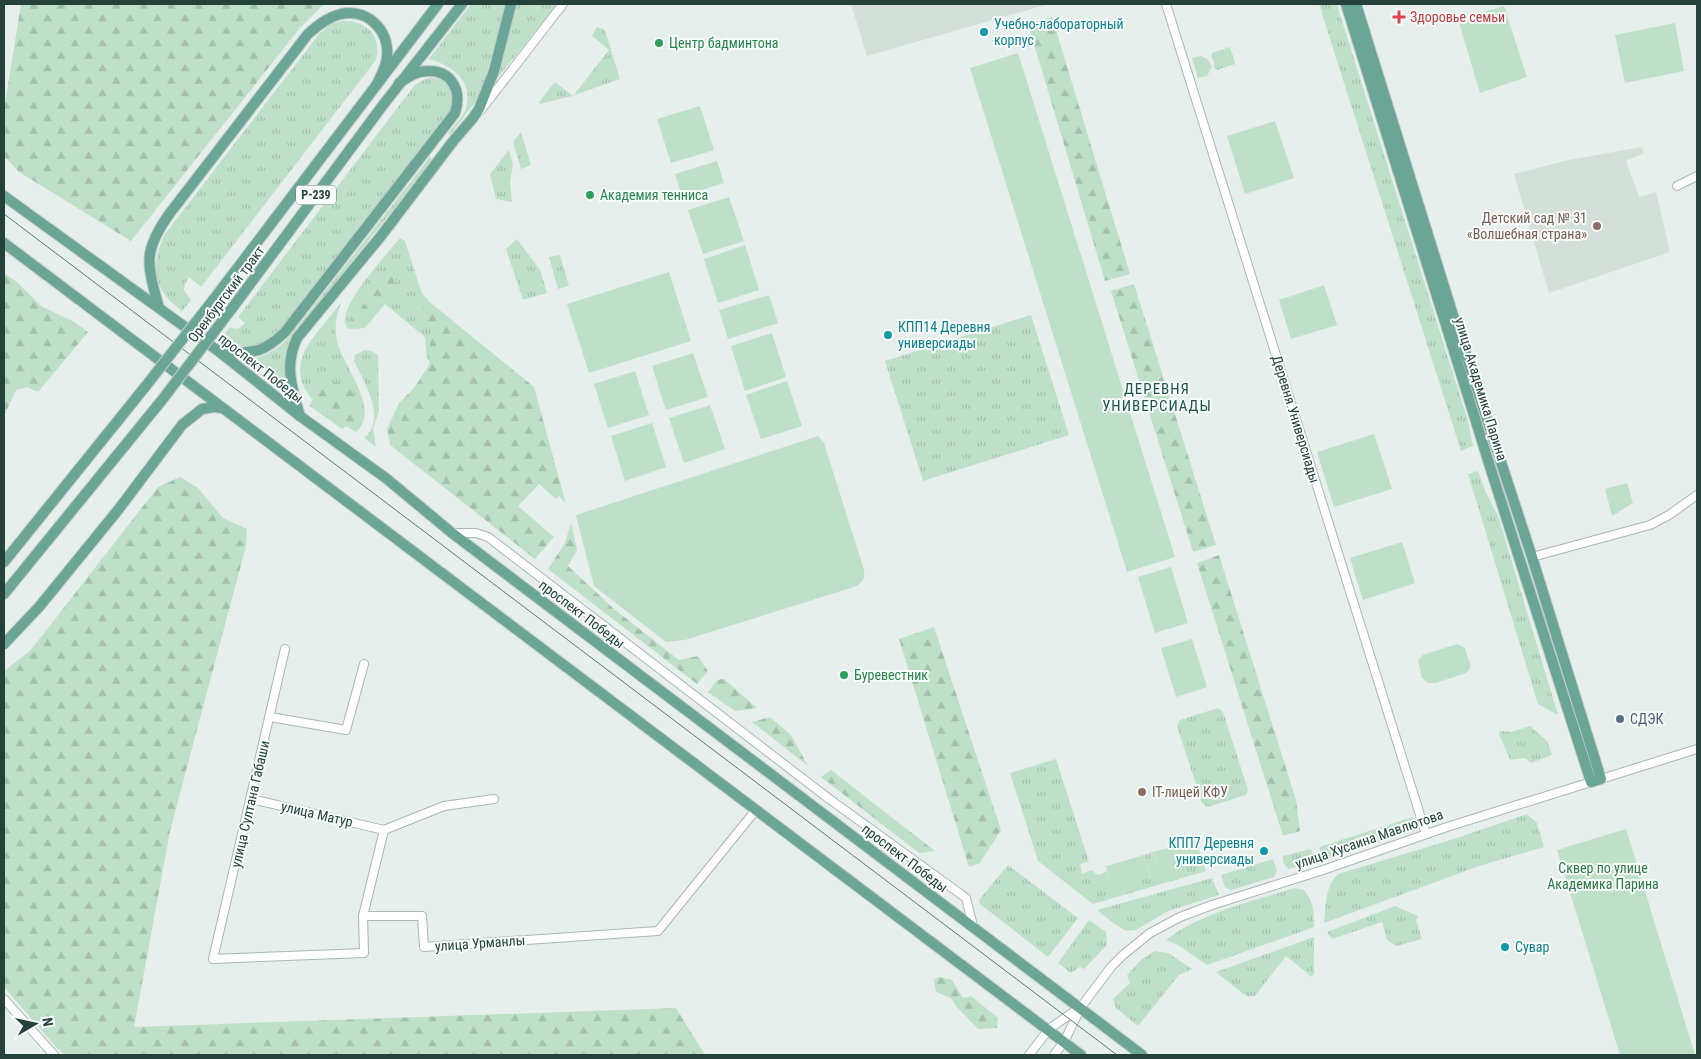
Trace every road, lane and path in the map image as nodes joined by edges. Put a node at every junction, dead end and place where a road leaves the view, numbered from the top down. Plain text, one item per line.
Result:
1 (438, 4) edge
2 (462, 4) edge
3 (511, 4) edge
4 (563, 4) edge
5 (1166, 4) edge
6 (1346, 4) edge
7 (1356, 4) edge
8 (400, 83) junction
9 (376, 84) junction
10 (473, 118) junction
11 (1697, 176) edge
12 (1677, 186) dead end
13 (4, 196) edge
14 (4, 243) edge
15 (160, 308) junction
16 (221, 353) junction
17 (1472, 390) junction
18 (222, 408) junction
19 (300, 416) junction
20 (1697, 495) edge
21 (452, 533) junction
22 (1532, 558) junction
23 (1520, 561) junction
24 (4, 562) edge
25 (4, 594) edge
26 (4, 644) edge
27 (285, 649) dead end
28 (364, 664) dead end
29 (270, 717) junction
30 (1697, 748) edge
31 (1596, 781) junction
32 (251, 799) junction
33 (494, 799) dead end
34 (755, 810) junction
35 (384, 830) junction
36 (1426, 834) junction
37 (363, 916) junction
38 (973, 926) junction
39 (4, 999) edge
40 (1081, 1007) junction
41 (1049, 1030) junction
42 (1064, 1042) junction
43 (52, 1054) edge
44 (1029, 1055) edge
45 (1054, 1055) edge
46 (1081, 1055) edge
47 (1142, 1055) edge

1 - 9 main road, Оренбургский тракт / Р-239
2 - 8 main road, Оренбургский тракт / Р-239
3 - 10 main road
4 - 10 street
5 - 36 street, Деревня Универсиады
6 - 17 main road, улица Академика Парина
7 - 17 main road, улица Академика Парина
8 - 16 main road
8 - 25 main road, Оренбургский тракт / Р-239, bridge
9 - 15 main road
9 - 24 main road, Оренбургский тракт / Р-239, bridge
10 - 19 main road
11 - 12 street
13 - 15 main road, проспект Победы
14 - 18 main road
15 - 16 main road, проспект Победы
16 - 19 main road, проспект Победы
17 - 22 main road, улица Академика Парина
17 - 23 main road, улица Академика Парина
18 - 26 main road
18 - 34 main road
19 - 21 main road, проспект Победы
20 - 22 street
21 - 38 main road, проспект Победы
21 - 38 street
22 - 23 main road
22 - 31 main road, улица Академика Парина
23 - 31 main road, улица Академика Парина
27 - 29 street, улица Султана Габаши
28 - 29 street
29 - 32 street, улица Султана Габаши
30 - 31 street, улица Хусаина Мавлютова
31 - 36 street, улица Хусаина Мавлютова
32 - 35 street, улица Матур
32 - 37 street, улица Султана Габаши
33 - 35 street
34 - 37 street, улица Урманлы
34 - 41 main road
35 - 37 street
36 - 40 street, улица Хусаина Мавлютова
38 - 40 main road, проспект Победы
39 - 43 street
40 - 41 street
40 - 42 street
40 - 47 main road, проспект Победы
41 - 42 main road
41 - 44 street
42 - 45 street
42 - 46 main road

